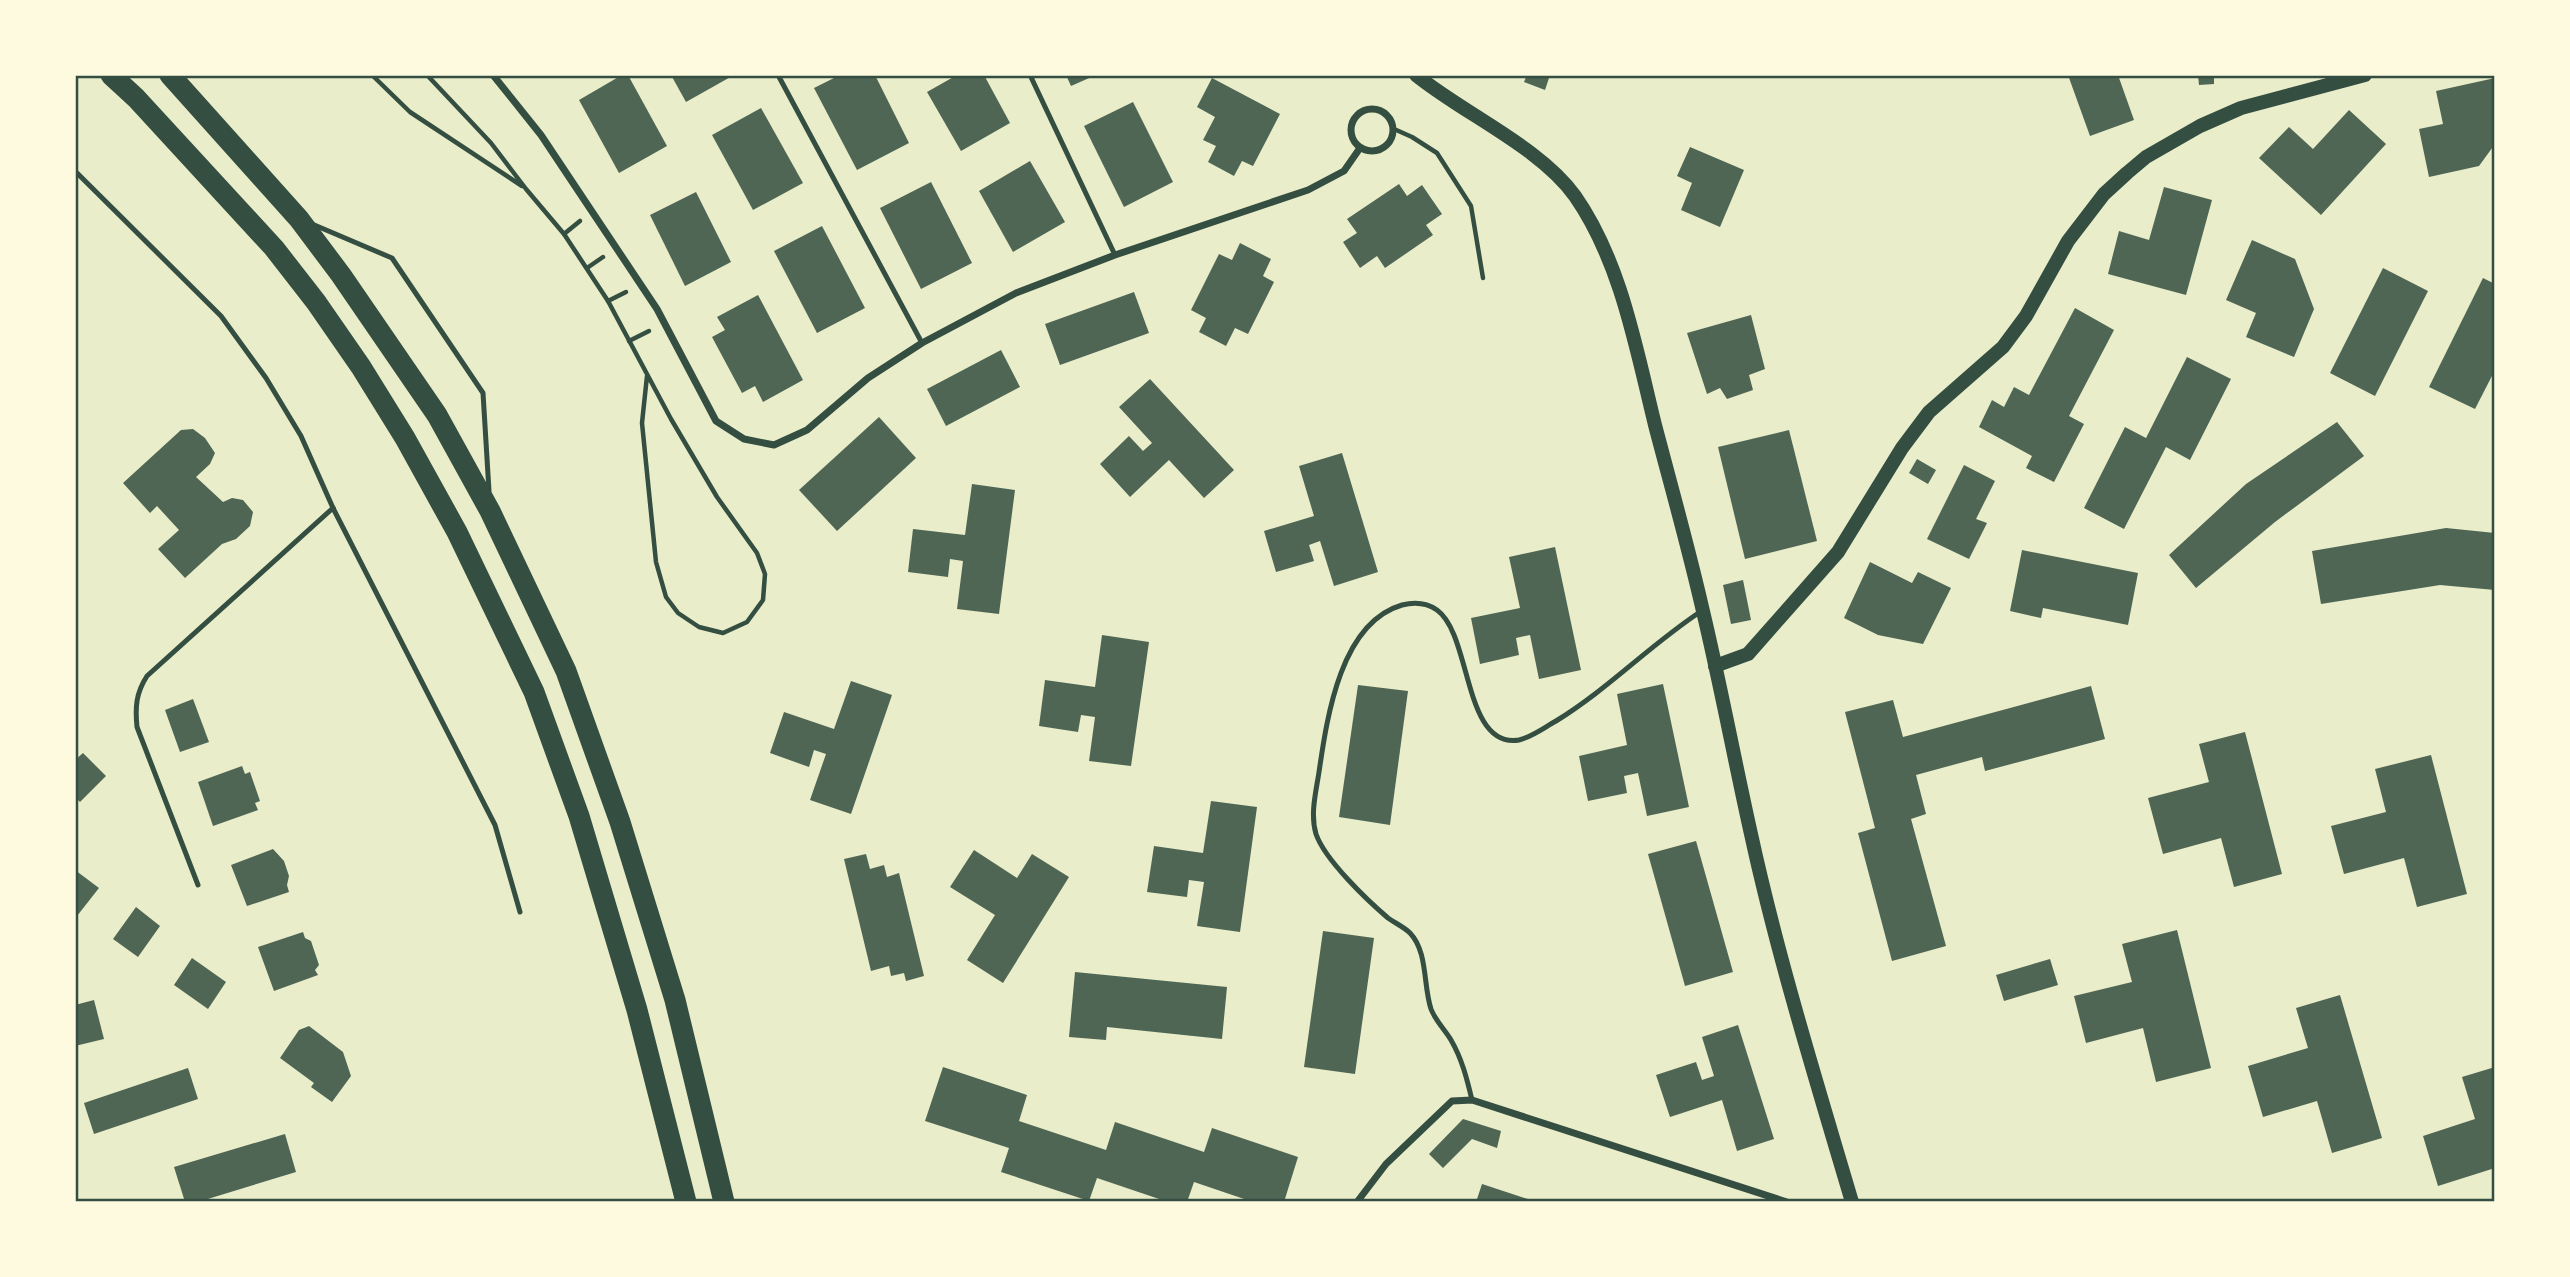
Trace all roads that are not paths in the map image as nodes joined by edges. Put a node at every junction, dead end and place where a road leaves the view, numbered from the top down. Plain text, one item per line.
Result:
1 (111, 75) edge
2 (170, 75) edge
3 (493, 75) edge
4 (778, 75) edge
5 (1030, 75) edge
6 (1416, 75) edge
7 (2365, 75) edge
8 (1360, 148) junction
9 (75, 171) edge
10 (299, 219) junction
11 (1115, 255) junction
12 (922, 343) junction
13 (333, 508) junction
14 (490, 511) junction
15 (1701, 605) junction
16 (1715, 666) junction
17 (198, 885) dead end
18 (520, 912) dead end
19 (1472, 1100) junction
20 (686, 1202) edge
21 (724, 1202) edge
22 (1357, 1202) edge
23 (1787, 1202) edge
24 (1852, 1202) edge

1 - 20 highway
2 - 10 highway
3 - 12 street
4 - 12 lane
5 - 11 lane
6 - 15 main road
7 - 16 main road
8 - 8 street
8 - 11 street
9 - 13 lane
10 - 14 highway
10 - 14 lane
11 - 12 street
13 - 17 lane
13 - 18 lane
14 - 21 highway
15 - 16 main road
15 - 19 lane
16 - 24 main road
19 - 22 street
19 - 23 street

